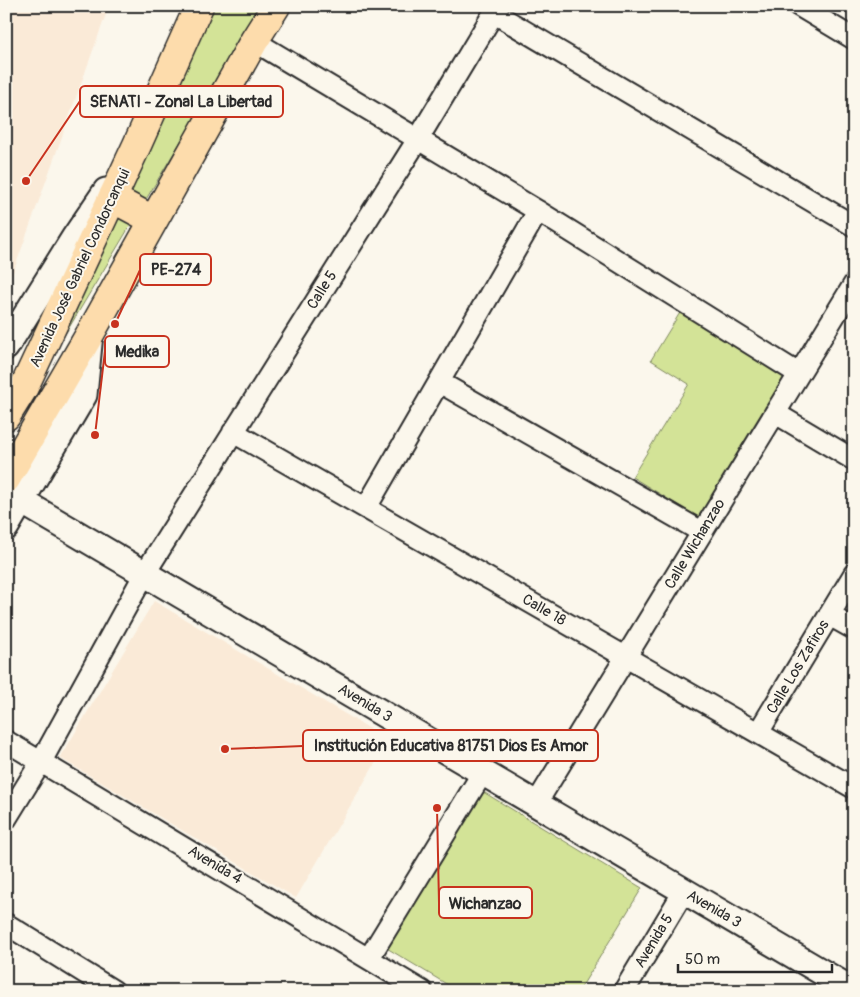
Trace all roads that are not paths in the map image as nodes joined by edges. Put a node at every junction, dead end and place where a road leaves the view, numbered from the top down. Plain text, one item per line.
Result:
1 (199, 6) edge
2 (276, 6) edge
3 (799, 6) edge
4 (496, 10) edge
5 (854, 39) edge
6 (254, 42) junction
7 (418, 138) junction
8 (137, 145) junction
9 (112, 198) junction
10 (538, 211) junction
11 (153, 220) junction
12 (854, 226) edge
13 (854, 284) edge
14 (90, 334) junction
15 (6, 347) edge
16 (799, 374) junction
17 (439, 382) junction
18 (775, 413) junction
19 (6, 416) edge
20 (233, 432) junction
21 (854, 460) edge
22 (6, 479) edge
23 (14, 496) edge
24 (366, 508) junction
25 (6, 527) edge
26 (702, 532) junction
27 (145, 573) junction
28 (854, 574) edge
29 (830, 615) junction
30 (854, 629) edge
31 (626, 657) junction
32 (758, 733) junction
33 (6, 741) edge
34 (41, 762) junction
35 (483, 772) junction
36 (854, 788) edge
37 (536, 804) junction
38 (6, 819) edge
39 (684, 891) junction
40 (6, 924) edge
41 (369, 958) junction
42 (114, 991) edge
43 (422, 991) edge
44 (624, 991) edge
45 (854, 991) edge

1 - 8 main road, Avenida José Gabriel Condorcanqui
2 - 6 main road
3 - 5 street
4 - 7 street, Calle 5
4 - 12 street
6 - 7 street
6 - 11 main road
7 - 10 street
7 - 20 street, Calle 5
8 - 9 main road, Avenida José Gabriel Condorcanqui
8 - 15 street, Avenida José Gabriel Condorcanqui
9 - 11 main road
9 - 19 main road, Avenida José Gabriel Condorcanqui
10 - 16 street
10 - 17 street
11 - 14 main road
13 - 16 street, Calle Wichanzao
14 - 22 main road
14 - 23 street
16 - 18 street, Calle Wichanzao
17 - 24 street
17 - 26 street
18 - 21 street
18 - 26 street, Calle Wichanzao
20 - 24 street, Calle 18
20 - 27 street, Calle 5
23 - 25 street
23 - 27 street, Avenida 3
24 - 31 street, Calle 18
26 - 31 street, Calle Wichanzao
27 - 34 street, Calle 5
27 - 35 street, Avenida 3
28 - 29 street, Calle Los Zafiros
29 - 30 street
29 - 32 street, Calle Los Zafiros
31 - 32 street, Calle 18
31 - 37 street, Calle Wichanzao
32 - 36 street, Calle 18
33 - 34 street, Avenida 4
34 - 38 street, Calle 5
34 - 41 street, Avenida 4
35 - 37 street, Avenida 3
35 - 41 street
37 - 39 street, Avenida 3
39 - 44 street, Avenida 5
39 - 45 street, Avenida 3
40 - 42 street
41 - 43 street, Avenida 4

